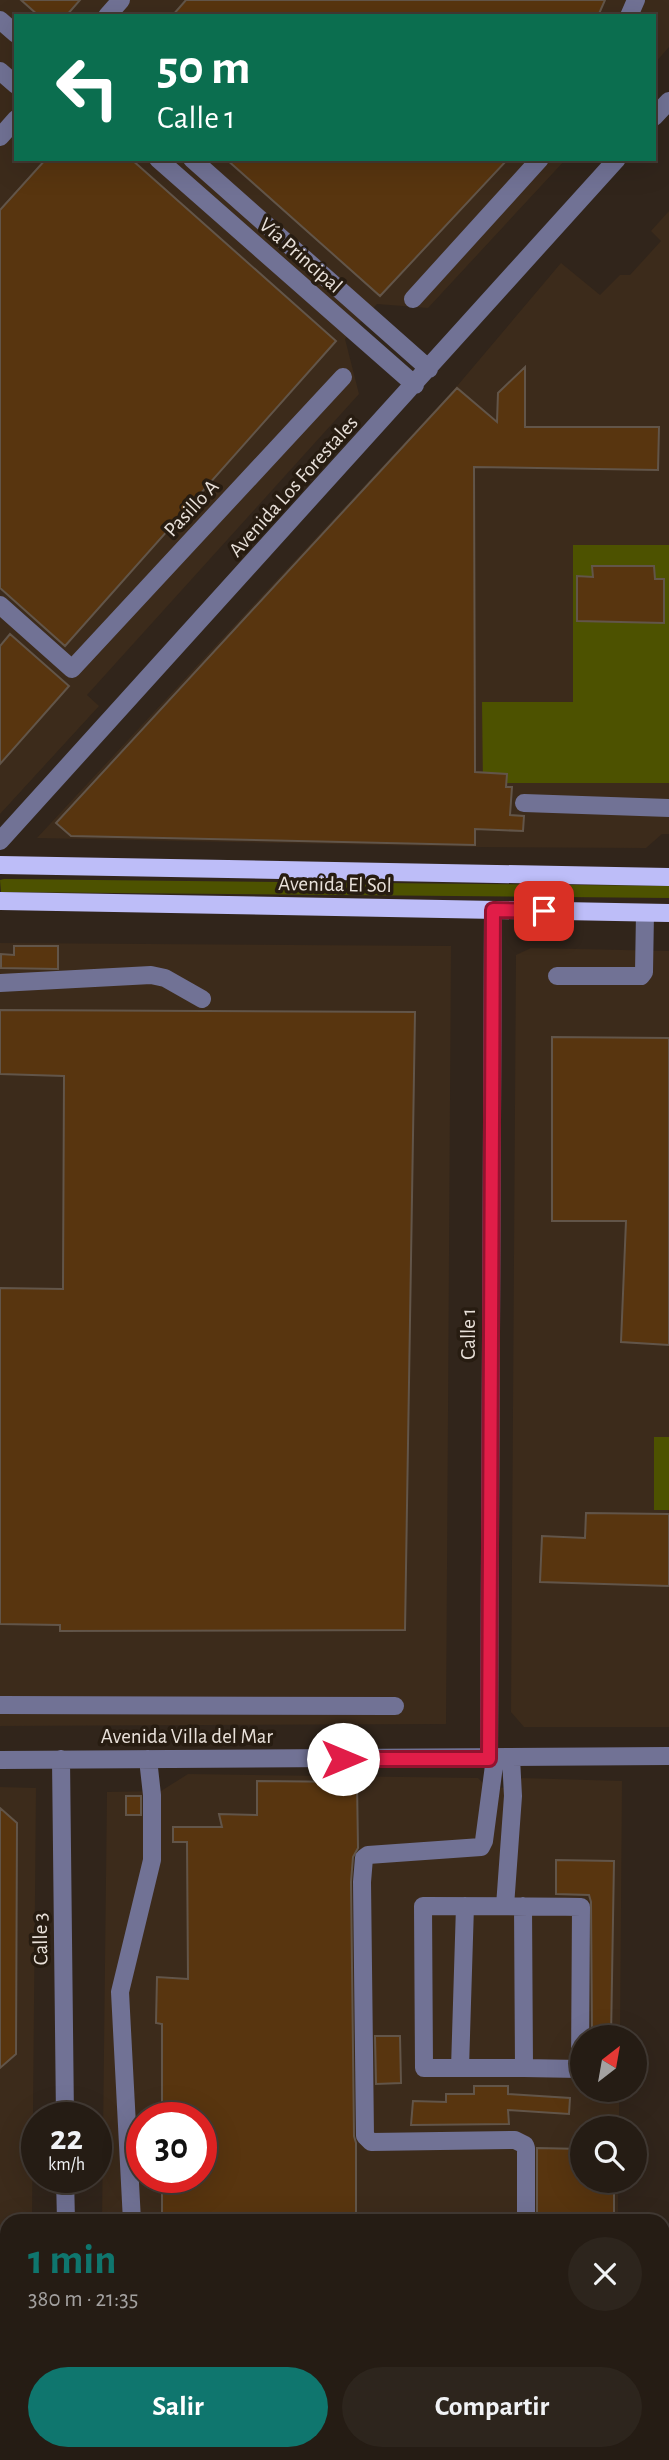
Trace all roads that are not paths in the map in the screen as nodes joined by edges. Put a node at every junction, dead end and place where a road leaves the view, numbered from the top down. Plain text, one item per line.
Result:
1 (121, 0) edge
2 (109, 14) edge
3 (0, 20) edge
4 (14, 32) edge
5 (0, 71) edge
6 (14, 83) edge
7 (669, 101) edge
8 (656, 115) edge
9 (14, 121) edge
10 (0, 137) edge
11 (160, 161) edge
12 (194, 161) edge
13 (538, 161) edge
14 (615, 161) edge
15 (413, 299) dead end
16 (429, 369) junction
17 (343, 377) dead end
18 (415, 385) junction
19 (0, 605) edge
20 (524, 803) dead end
21 (669, 807) edge
22 (0, 841) edge
23 (0, 865) edge
24 (669, 877) edge
25 (0, 901) edge
26 (493, 910) junction
27 (645, 913) junction
28 (669, 913) edge
29 (557, 976) dead end
30 (0, 983) edge
31 (202, 999) dead end
32 (0, 1704) edge
33 (396, 1706) dead end
34 (669, 1756) edge
35 (498, 1758) junction
36 (61, 1759) junction
37 (148, 1759) junction
38 (0, 1760) edge
39 (465, 1906) junction
40 (514, 1906) junction
41 (460, 2068) junction
42 (524, 2068) junction
43 (65, 2102) edge
44 (65, 2193) edge
45 (66, 2214) edge
46 (132, 2214) edge
47 (526, 2214) edge

1 - 2 street
3 - 4 street
5 - 6 street
7 - 8 street
9 - 10 street
11 - 18 street, Vía Principal
12 - 16 street
13 - 15 street
14 - 16 street, Avenida Los Forestales
16 - 18 street, Avenida Los Forestales
17 - 19 street, Pasillo A
18 - 22 street, Avenida Los Forestales
20 - 21 street
23 - 24 main road, Avenida El Sol
25 - 26 main road, Avenida El Sol
26 - 27 main road, Avenida El Sol
26 - 35 street, Calle 1
27 - 28 main road, Avenida El Sol
27 - 29 street
30 - 31 street
32 - 33 street
34 - 35 street, Avenida Villa del Mar
35 - 37 street, Avenida Villa del Mar
35 - 40 street
35 - 47 street
36 - 37 street, Avenida Villa del Mar
36 - 38 street, Avenida Villa del Mar
36 - 43 street, Calle 3
37 - 46 street
39 - 40 street
39 - 41 street
39 - 41 street
40 - 42 street
40 - 42 street
41 - 42 street
44 - 45 street

